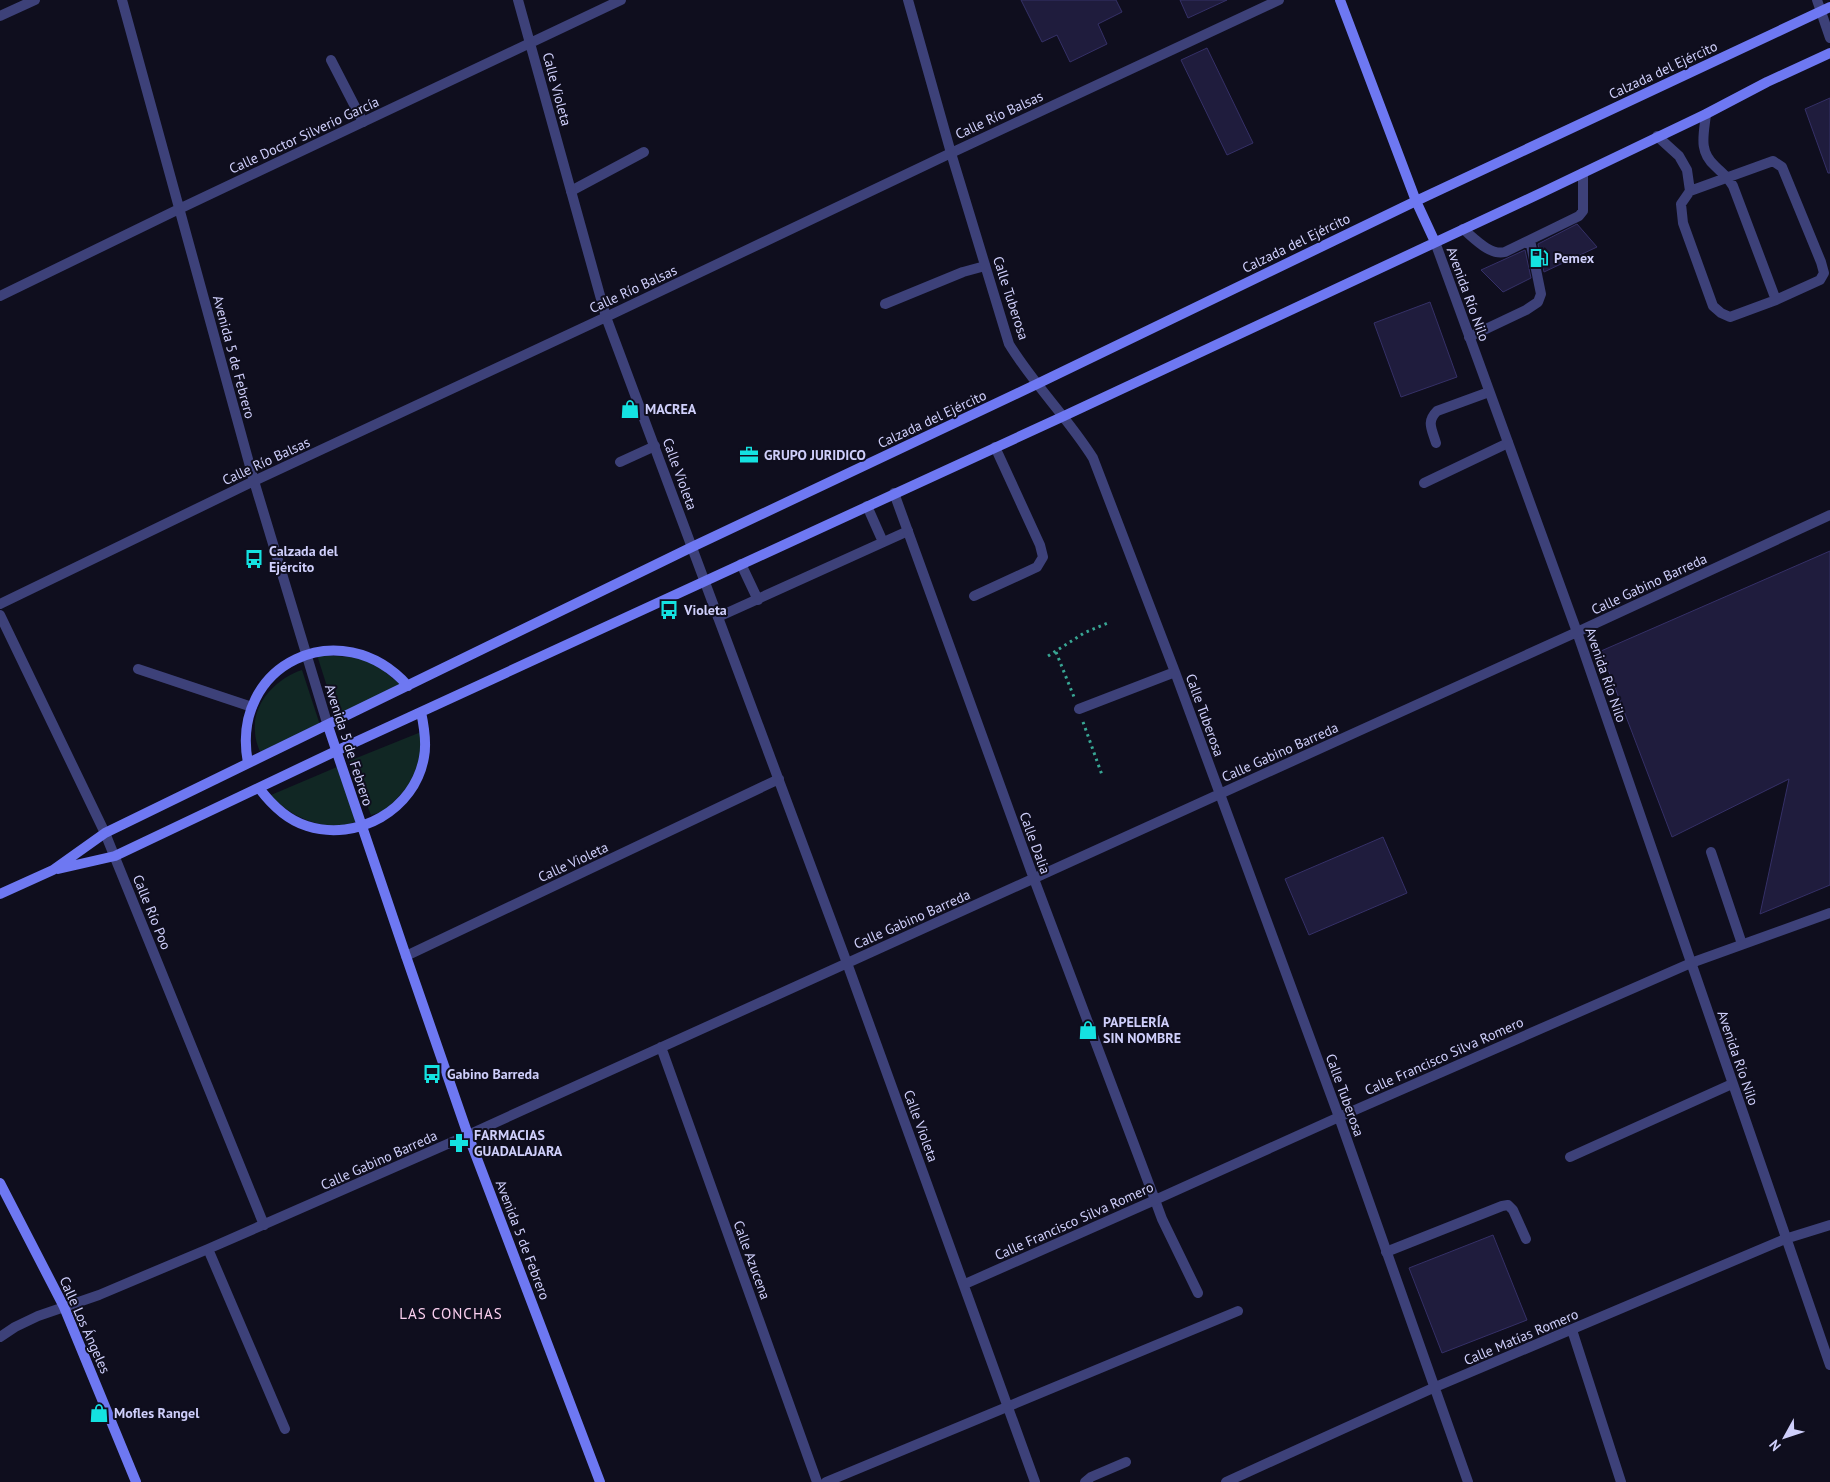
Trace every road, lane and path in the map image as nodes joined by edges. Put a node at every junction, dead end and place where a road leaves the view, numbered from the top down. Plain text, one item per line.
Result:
1 (35, 0) edge
2 (122, 0) edge
3 (518, 0) edge
4 (621, 0) edge
5 (908, 0) edge
6 (1279, 0) edge
7 (1340, 0) edge
8 (1817, 0) edge
9 (1825, 9) edge
10 (0, 16) edge
11 (1830, 38) edge
12 (530, 43) junction
13 (1830, 53) edge
14 (331, 60) dead end
15 (1706, 114) junction
16 (364, 122) junction
17 (1657, 136) junction
18 (644, 152) dead end
19 (951, 153) junction
20 (1583, 173) junction
21 (1729, 177) junction
22 (571, 191) junction
23 (1690, 191) junction
24 (1416, 201) junction
25 (179, 209) junction
26 (1463, 229) junction
27 (1530, 240) junction
28 (1435, 242) junction
29 (985, 266) junction
30 (0, 296) edge
31 (1776, 300) junction
32 (885, 304) dead end
33 (606, 317) junction
34 (1469, 337) junction
35 (1037, 384) junction
36 (1489, 392) junction
37 (1064, 416) junction
38 (1436, 443) dead end
39 (1508, 443) junction
40 (655, 446) junction
41 (995, 447) junction
42 (620, 462) dead end
43 (254, 482) junction
44 (1424, 483) dead end
45 (894, 492) junction
46 (866, 506) junction
47 (1830, 515) edge
48 (908, 531) junction
49 (883, 542) junction
50 (692, 547) junction
51 (741, 564) junction
52 (705, 581) junction
53 (974, 596) dead end
54 (758, 600) junction
55 (0, 604) edge
56 (0, 615) edge
57 (718, 617) junction
58 (1110, 622) dead end
59 (1577, 632) junction
60 (306, 655) junction
61 (1048, 656) dead end
62 (138, 669) dead end
63 (1175, 672) junction
64 (408, 686) junction
65 (252, 707) junction
66 (1079, 710) dead end
67 (421, 712) junction
68 (328, 726) junction
69 (336, 750) junction
70 (248, 763) junction
71 (779, 779) junction
72 (259, 788) junction
73 (1219, 795) junction
74 (362, 827) junction
75 (105, 833) junction
76 (1711, 852) dead end
77 (115, 856) junction
78 (52, 870) junction
79 (1034, 879) junction
80 (0, 894) edge
81 (1830, 912) edge
82 (1742, 944) junction
83 (406, 956) junction
84 (847, 963) junction
85 (1691, 963) junction
86 (661, 1048) junction
87 (1732, 1084) junction
88 (1339, 1117) junction
89 (468, 1135) junction
90 (1570, 1157) dead end
91 (0, 1183) edge
92 (1155, 1200) junction
93 (264, 1225) junction
94 (1830, 1225) edge
95 (1526, 1239) dead end
96 (1785, 1239) junction
97 (208, 1249) junction
98 (1386, 1252) junction
99 (965, 1284) junction
100 (1198, 1292) dead end
101 (64, 1307) junction
102 (1238, 1311) dead end
103 (1572, 1330) junction
104 (0, 1337) edge
105 (1830, 1365) edge
106 (1434, 1388) junction
107 (1008, 1407) junction
108 (285, 1429) dead end
109 (1126, 1462) dead end
110 (136, 1482) edge
111 (600, 1482) edge
112 (817, 1482) edge
113 (826, 1482) edge
114 (1035, 1482) edge
115 (1085, 1482) edge
116 (1226, 1482) edge
117 (1468, 1482) edge
118 (1621, 1482) edge

1 - 10 street
2 - 25 street, Avenida 5 de Febrero
3 - 12 street, Calle Violeta
4 - 12 street, Calle Doctor Silverio García
5 - 19 street, Calle Tuberosa
6 - 19 street, Calle Río Balsas
7 - 24 main road, Avenida Río Nilo
8 - 9 street
9 - 11 street
9 - 24 main road, Calzada del Ejército
12 - 16 street, Calle Doctor Silverio García
12 - 22 street, Calle Violeta
13 - 15 main road, Calzada del Ejército
14 - 16 street
15 - 17 main road, Calzada del Ejército
15 - 21 street
16 - 25 street, Calle Doctor Silverio García
17 - 20 main road, Calzada del Ejército
17 - 23 street
18 - 22 street
19 - 29 street, Calle Tuberosa
19 - 33 street, Calle Río Balsas
20 - 26 main road, Calzada del Ejército
20 - 27 street
21 - 23 street
21 - 31 street
21 - 31 street
22 - 33 street, Calle Violeta
23 - 31 street
24 - 28 main road, Avenida Río Nilo
24 - 35 main road, Calzada del Ejército
25 - 30 street, Calle Doctor Silverio García
25 - 43 street, Avenida 5 de Febrero
26 - 27 street
26 - 28 main road, Calzada del Ejército
27 - 34 street
28 - 34 street, Avenida Río Nilo
28 - 37 main road, Calzada del Ejército
29 - 32 street
29 - 35 street, Calle Tuberosa
33 - 40 street, Calle Violeta
33 - 43 street, Calle Río Balsas
34 - 36 street, Avenida Río Nilo
35 - 37 street, Calle Tuberosa
35 - 50 main road, Calzada del Ejército
36 - 38 street
36 - 39 street, Avenida Río Nilo
37 - 41 main road, Calzada del Ejército
37 - 63 street, Calle Tuberosa
39 - 44 street
39 - 59 street, Avenida Río Nilo
40 - 42 street
40 - 50 street, Calle Violeta
41 - 45 main road, Calzada del Ejército
41 - 53 street
43 - 55 street, Calle Río Balsas
43 - 60 street, Avenida 5 de Febrero
45 - 46 main road, Calzada del Ejército
45 - 48 street, Calle Dalia
46 - 49 street
46 - 51 main road, Calzada del Ejército
47 - 59 street, Calle Gabino Barreda
48 - 49 street
48 - 79 street, Calle Dalia
49 - 54 street
50 - 52 street, Calle Violeta
50 - 64 main road, Calzada del Ejército
51 - 52 main road, Calzada del Ejército
51 - 54 street
52 - 57 street, Calle Violeta
52 - 67 main road, Calzada del Ejército
54 - 57 street
56 - 75 street, Calle Río Poo
57 - 71 street, Calle Violeta
58 - 61 path
59 - 73 street, Calle Gabino Barreda
59 - 85 street, Avenida Río Nilo
60 - 64 main road
60 - 65 main road
60 - 68 street, Avenida 5 de Febrero
62 - 65 street
63 - 66 street
63 - 73 street, Calle Tuberosa
64 - 68 main road, Calzada del Ejército
65 - 70 main road
67 - 69 main road, Calzada del Ejército
67 - 74 main road
68 - 69 main road, Avenida 5 de Febrero
68 - 70 main road, Calzada del Ejército
69 - 72 main road, Calzada del Ejército
69 - 74 main road, Avenida 5 de Febrero
70 - 75 main road, Calzada del Ejército
71 - 83 street, Calle Violeta
71 - 84 street, Calle Violeta
72 - 74 main road
72 - 77 main road, Calzada del Ejército
73 - 79 street, Calle Gabino Barreda
73 - 88 street, Calle Tuberosa
74 - 83 main road, Avenida 5 de Febrero
75 - 77 street, Calle Río Poo
75 - 78 main road, Calzada del Ejército
76 - 82 street
77 - 78 main road, Calzada del Ejército
77 - 93 street, Calle Río Poo
78 - 80 main road, Calzada del Ejército
79 - 84 street, Calle Gabino Barreda
79 - 92 street, Calle Dalia
81 - 82 street, Calle Francisco Silva Romero
82 - 85 street, Calle Francisco Silva Romero
83 - 89 main road, Avenida 5 de Febrero
84 - 86 street, Calle Gabino Barreda
84 - 99 street, Calle Violeta
85 - 87 street, Avenida Río Nilo
85 - 88 street, Calle Francisco Silva Romero
86 - 89 street, Calle Gabino Barreda
86 - 112 street, Calle Azucena
87 - 90 street
87 - 96 street, Avenida Río Nilo
88 - 92 street, Calle Francisco Silva Romero
88 - 98 street, Calle Tuberosa
89 - 93 street, Calle Gabino Barreda
89 - 111 main road, Avenida 5 de Febrero
91 - 101 main road, Calle Los Ángeles
92 - 99 street, Calle Francisco Silva Romero
92 - 100 street, Calle Dalia
93 - 97 street, Calle Gabino Barreda
94 - 96 street, Calle Matías Romero
95 - 98 street
96 - 103 street, Calle Matías Romero
96 - 105 street, Avenida Río Nilo
97 - 101 street, Calle Gabino Barreda
97 - 108 street
98 - 106 street, Calle Tuberosa
99 - 107 street, Calle Violeta
101 - 104 street, Calle Gabino Barreda
101 - 110 main road, Calle Los Ángeles
102 - 107 street
103 - 106 street, Calle Matías Romero
103 - 118 street
106 - 116 street, Calle Matías Romero
106 - 117 street, Calle Tuberosa
107 - 113 street
107 - 114 street, Calle Violeta
109 - 115 street

